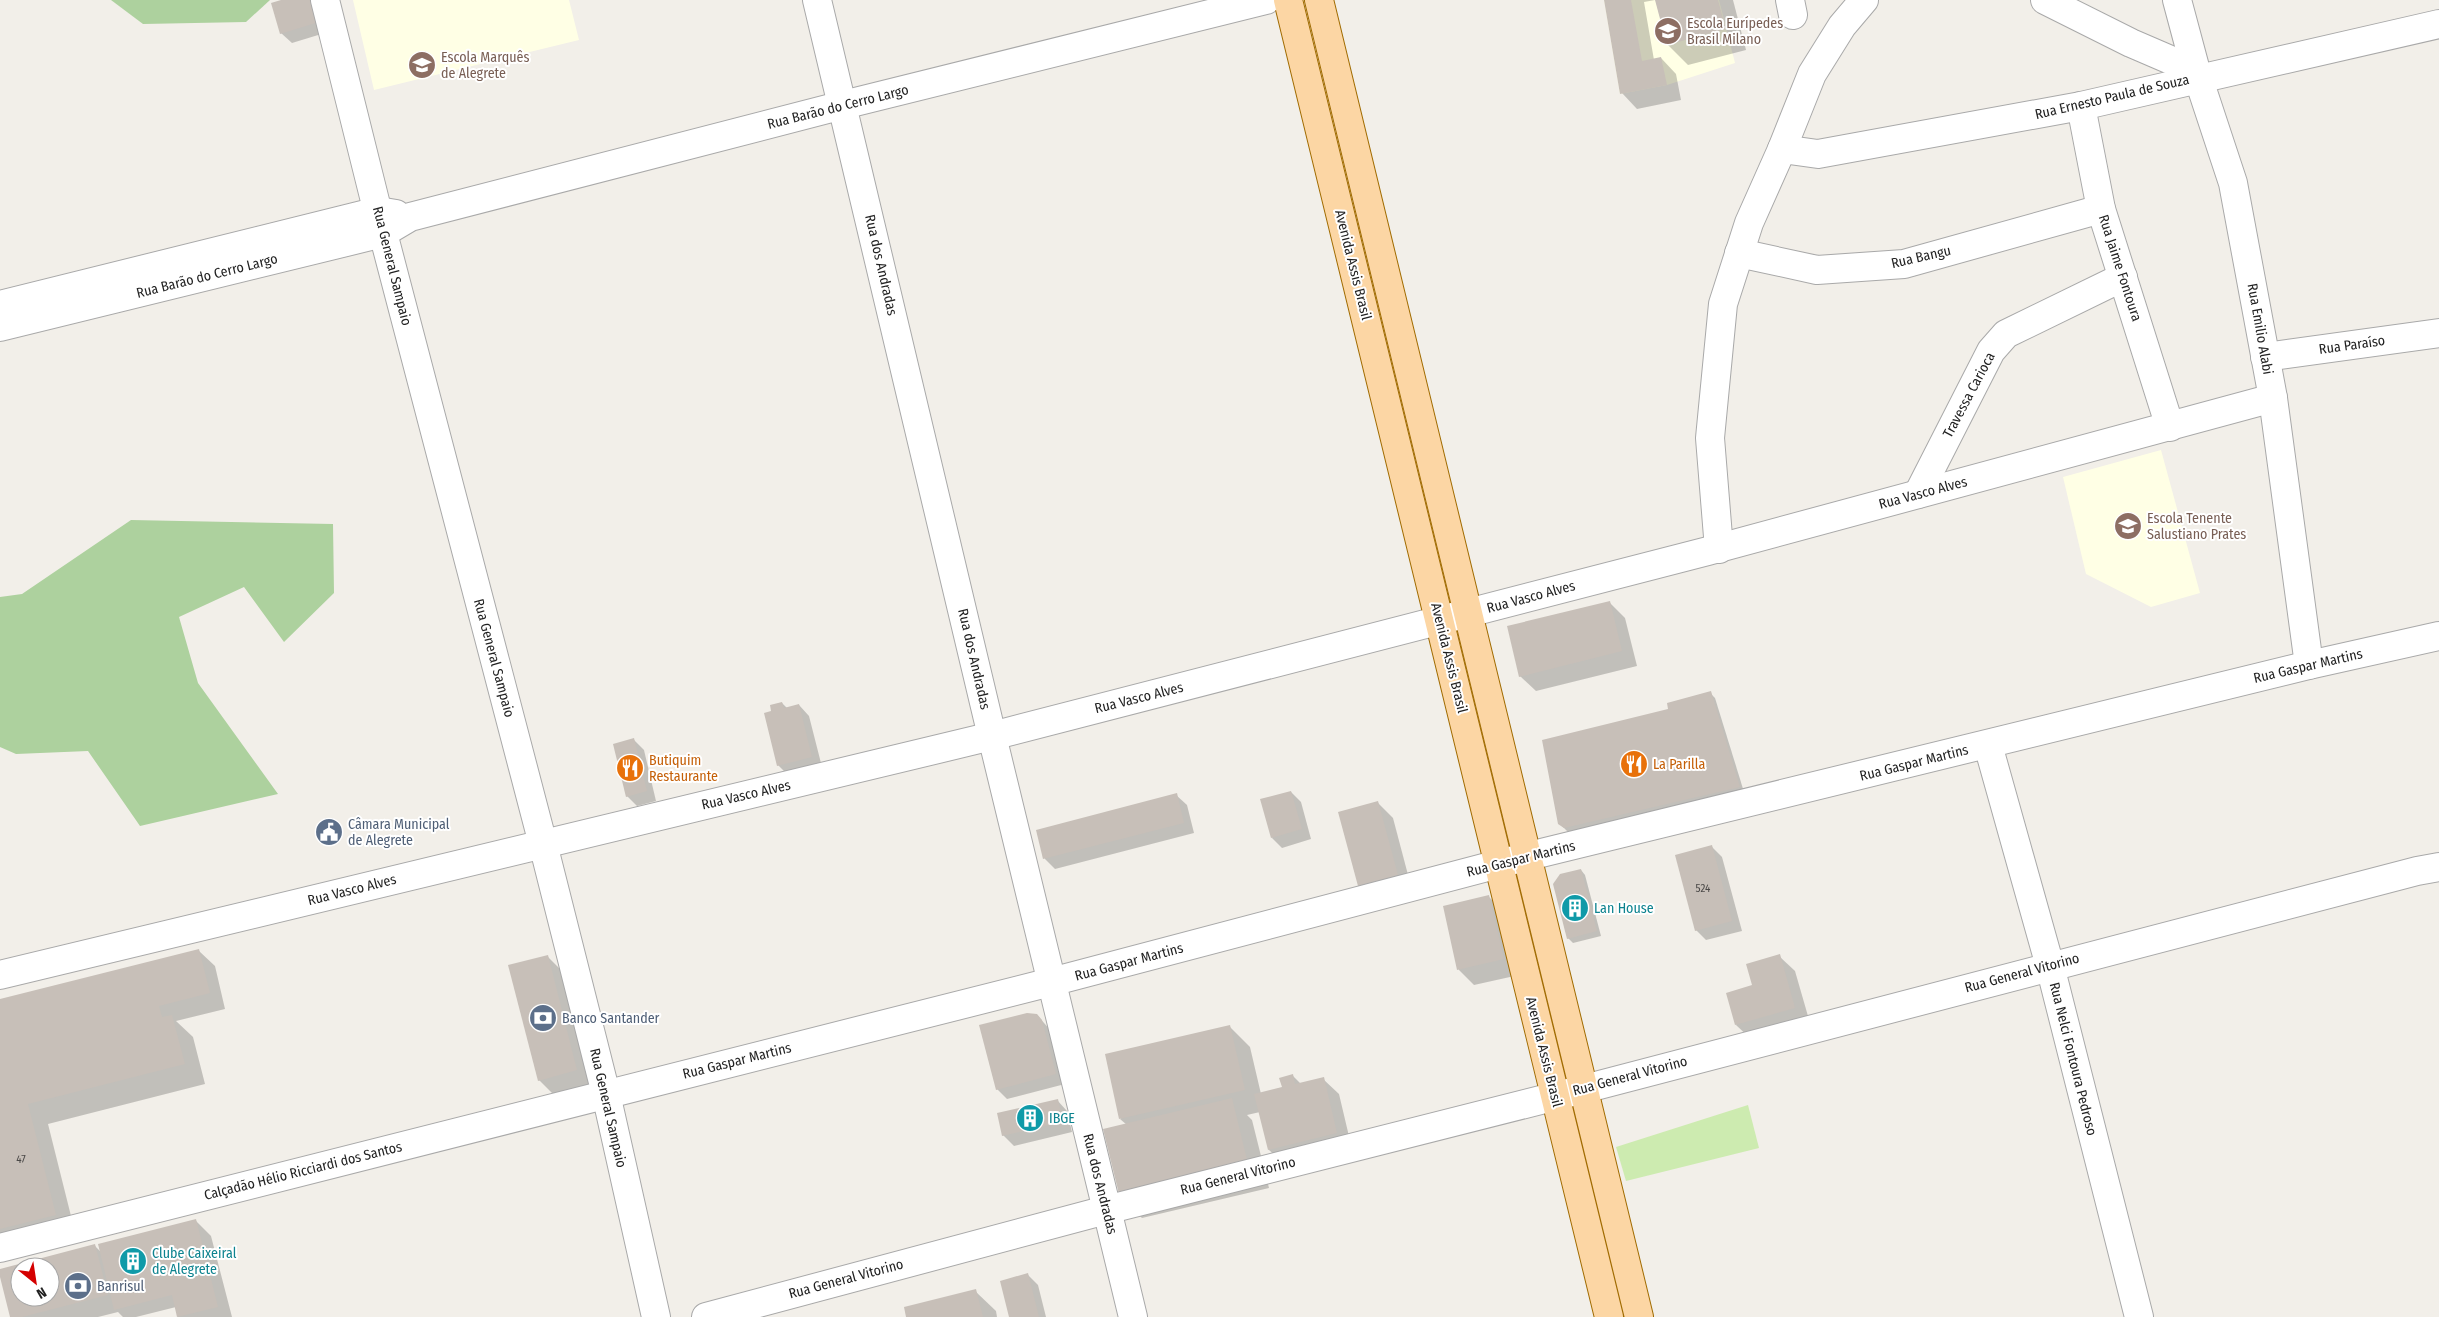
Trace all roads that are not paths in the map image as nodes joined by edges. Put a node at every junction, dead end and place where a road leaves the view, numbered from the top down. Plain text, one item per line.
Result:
1 (325, 0) edge
2 (817, 0) edge
3 (1266, 0) edge
4 (1288, 0) edge
5 (1319, 0) edge
6 (1864, 0) edge
7 (2045, 0) edge
8 (2177, 0) edge
9 (2439, 24) edge
10 (2197, 74) junction
11 (843, 105) junction
12 (2081, 106) junction
13 (1782, 150) junction
14 (2101, 210) junction
15 (380, 222) junction
16 (1380, 248) junction
17 (1738, 253) junction
18 (1351, 256) junction
19 (2123, 277) junction
20 (0, 305) edge
21 (0, 327) edge
22 (2439, 333) edge
23 (2265, 357) junction
24 (2273, 398) junction
25 (2170, 427) junction
26 (1918, 494) junction
27 (1719, 548) junction
28 (1470, 613) junction
29 (1440, 621) junction
30 (2439, 636) edge
31 (2310, 665) junction
32 (992, 736) junction
33 (1988, 745) junction
34 (1505, 760) junction
35 (1475, 767) junction
36 (543, 844) junction
37 (1529, 856) junction
38 (1499, 865) junction
39 (2439, 867) edge
40 (2050, 966) junction
41 (0, 975) edge
42 (1051, 982) junction
43 (1584, 1089) junction
44 (606, 1094) junction
45 (1555, 1096) junction
46 (1106, 1210) junction
47 (0, 1248) edge
48 (1627, 1268) junction
49 (1598, 1274) junction
50 (656, 1317) edge
51 (706, 1317) edge
52 (1132, 1317) edge
53 (1609, 1317) edge
54 (1639, 1317) edge
55 (2139, 1317) edge

1 - 15 street, Rua General Sampaio
2 - 11 street, Rua dos Andradas
3 - 11 street, Rua Barão do Cerro Largo
4 - 18 main road, Avenida Assis Brasil
5 - 16 main road
6 - 13 street
7 - 10 street
8 - 10 street, Rua Emilio Alabi
9 - 10 street, Rua Ernesto Paula de Souza
10 - 12 street, Rua Ernesto Paula de Souza
10 - 23 street, Rua Emilio Alabi
11 - 15 street, Rua Barão do Cerro Largo
11 - 32 street, Rua dos Andradas
12 - 13 street, Rua Ernesto Paula de Souza
12 - 14 street, Rua Jaime Fontoura
13 - 17 street
14 - 17 street, Rua Bangu
14 - 19 street, Rua Jaime Fontoura
15 - 20 street, Rua Barão do Cerro Largo
15 - 21 street, Rua Barão do Cerro Largo
15 - 36 street, Rua General Sampaio
16 - 18 main road
16 - 28 main road
17 - 27 street
18 - 29 main road, Avenida Assis Brasil
19 - 25 street, Rua Jaime Fontoura
19 - 26 street, Travessa Carioca
22 - 23 street, Rua Paraíso
23 - 24 street, Rua Emilio Alabi
24 - 25 street, Rua Vasco Alves
24 - 31 street, Rua Emilio Alabi
25 - 26 street, Rua Vasco Alves
26 - 27 street, Rua Vasco Alves
27 - 28 street, Rua Vasco Alves
28 - 29 street, Rua Vasco Alves
28 - 34 main road
29 - 32 street, Rua Vasco Alves
29 - 35 main road, Avenida Assis Brasil
30 - 31 street, Rua Gaspar Martins
31 - 33 street, Rua Gaspar Martins
32 - 36 street, Rua Vasco Alves
32 - 42 street, Rua dos Andradas
33 - 37 street, Rua Gaspar Martins
33 - 40 street, Rua Nelci Fontoura Pedroso
34 - 35 main road
34 - 37 main road
35 - 38 main road, Avenida Assis Brasil
36 - 41 street, Rua Vasco Alves
36 - 44 street, Rua General Sampaio
37 - 38 street, Rua Gaspar Martins
37 - 43 main road
38 - 42 street, Rua Gaspar Martins
38 - 45 main road, Avenida Assis Brasil
39 - 40 street, Rua General Vitorino
40 - 43 street, Rua General Vitorino
40 - 55 street, Rua Nelci Fontoura Pedroso
42 - 44 street, Rua Gaspar Martins
42 - 46 street, Rua dos Andradas
43 - 45 street, Rua General Vitorino
43 - 48 main road
44 - 47 street, Calçadão Hélio Ricciardi dos Santos
44 - 50 street, Rua General Sampaio
45 - 46 street, Rua General Vitorino
45 - 49 main road, Avenida Assis Brasil
46 - 51 street, Rua General Vitorino
46 - 52 street, Rua dos Andradas
48 - 49 main road
48 - 54 main road
49 - 53 main road, Avenida Assis Brasil

